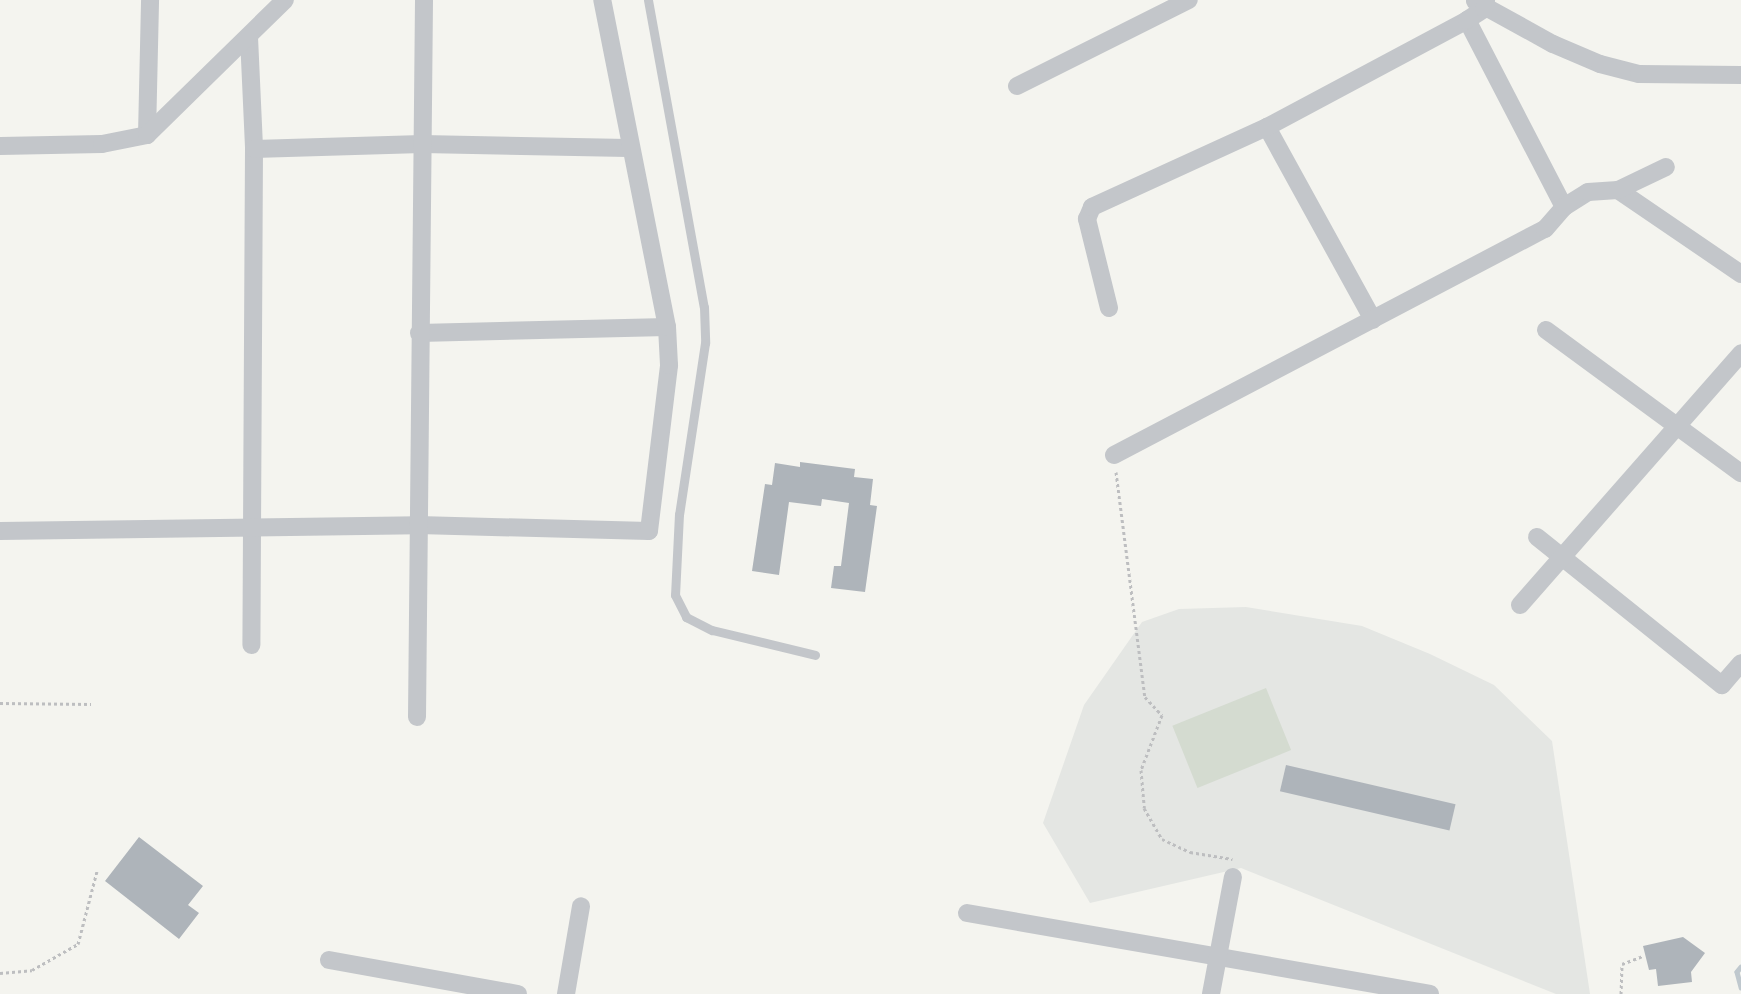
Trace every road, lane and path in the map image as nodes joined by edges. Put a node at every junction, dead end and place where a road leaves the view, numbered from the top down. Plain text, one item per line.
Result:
1 (150, 0) edge
2 (285, 0) edge
3 (424, 0) edge
4 (602, 0) edge
5 (648, 0) edge
6 (1189, 0) edge
7 (1482, 3) edge
8 (1467, 20) junction
9 (249, 37) junction
10 (1741, 75) edge
11 (1017, 86) dead end
12 (1267, 127) junction
13 (147, 135) junction
14 (422, 144) junction
15 (0, 146) edge
16 (628, 148) junction
17 (254, 149) junction
18 (1666, 167) dead end
19 (1618, 190) junction
20 (1564, 207) junction
21 (1741, 274) edge
22 (1109, 308) dead end
23 (1373, 320) junction
24 (667, 327) junction
25 (1546, 330) dead end
26 (418, 333) junction
27 (1741, 353) edge
28 (1676, 428) junction
29 (1114, 455) joint
30 (1741, 473) edge
31 (418, 525) junction
32 (253, 527) junction
33 (0, 531) edge
34 (1537, 537) dead end
35 (1563, 558) junction
36 (1520, 605) dead end
37 (251, 645) dead end
38 (815, 655) dead end
39 (1741, 663) edge
40 (0, 703) edge
41 (91, 704) dead end
42 (417, 717) dead end
43 (97, 871) dead end
44 (1233, 877) joint
45 (581, 906) dead end
46 (967, 913) dead end
47 (1218, 954) junction
48 (1643, 956) dead end
49 (328, 960) dead end
50 (0, 973) edge
51 (518, 994) edge
52 (566, 994) edge
53 (1211, 994) edge
54 (1430, 994) edge
55 (1621, 994) edge

1 - 13 street
2 - 9 street
3 - 14 street
4 - 16 street
5 - 38 lane
6 - 11 street
7 - 8 street
7 - 10 street
8 - 12 street
8 - 20 street
9 - 13 street
9 - 17 street
12 - 22 street
12 - 23 street
13 - 15 street
14 - 16 street
14 - 17 street
14 - 26 street
16 - 24 street
17 - 32 street
18 - 19 street
19 - 20 street
19 - 21 street
20 - 23 street
23 - 29 street
24 - 26 street
24 - 31 street
25 - 28 street
26 - 31 street
27 - 28 street
28 - 30 street
28 - 35 street
29 - 44 path
31 - 32 street
31 - 42 street
32 - 33 street
32 - 37 street
34 - 35 street
35 - 36 street
35 - 39 street
40 - 41 path
43 - 50 path
44 - 47 street
45 - 52 street
46 - 47 street
47 - 53 street
47 - 54 street
48 - 55 path
49 - 51 street

